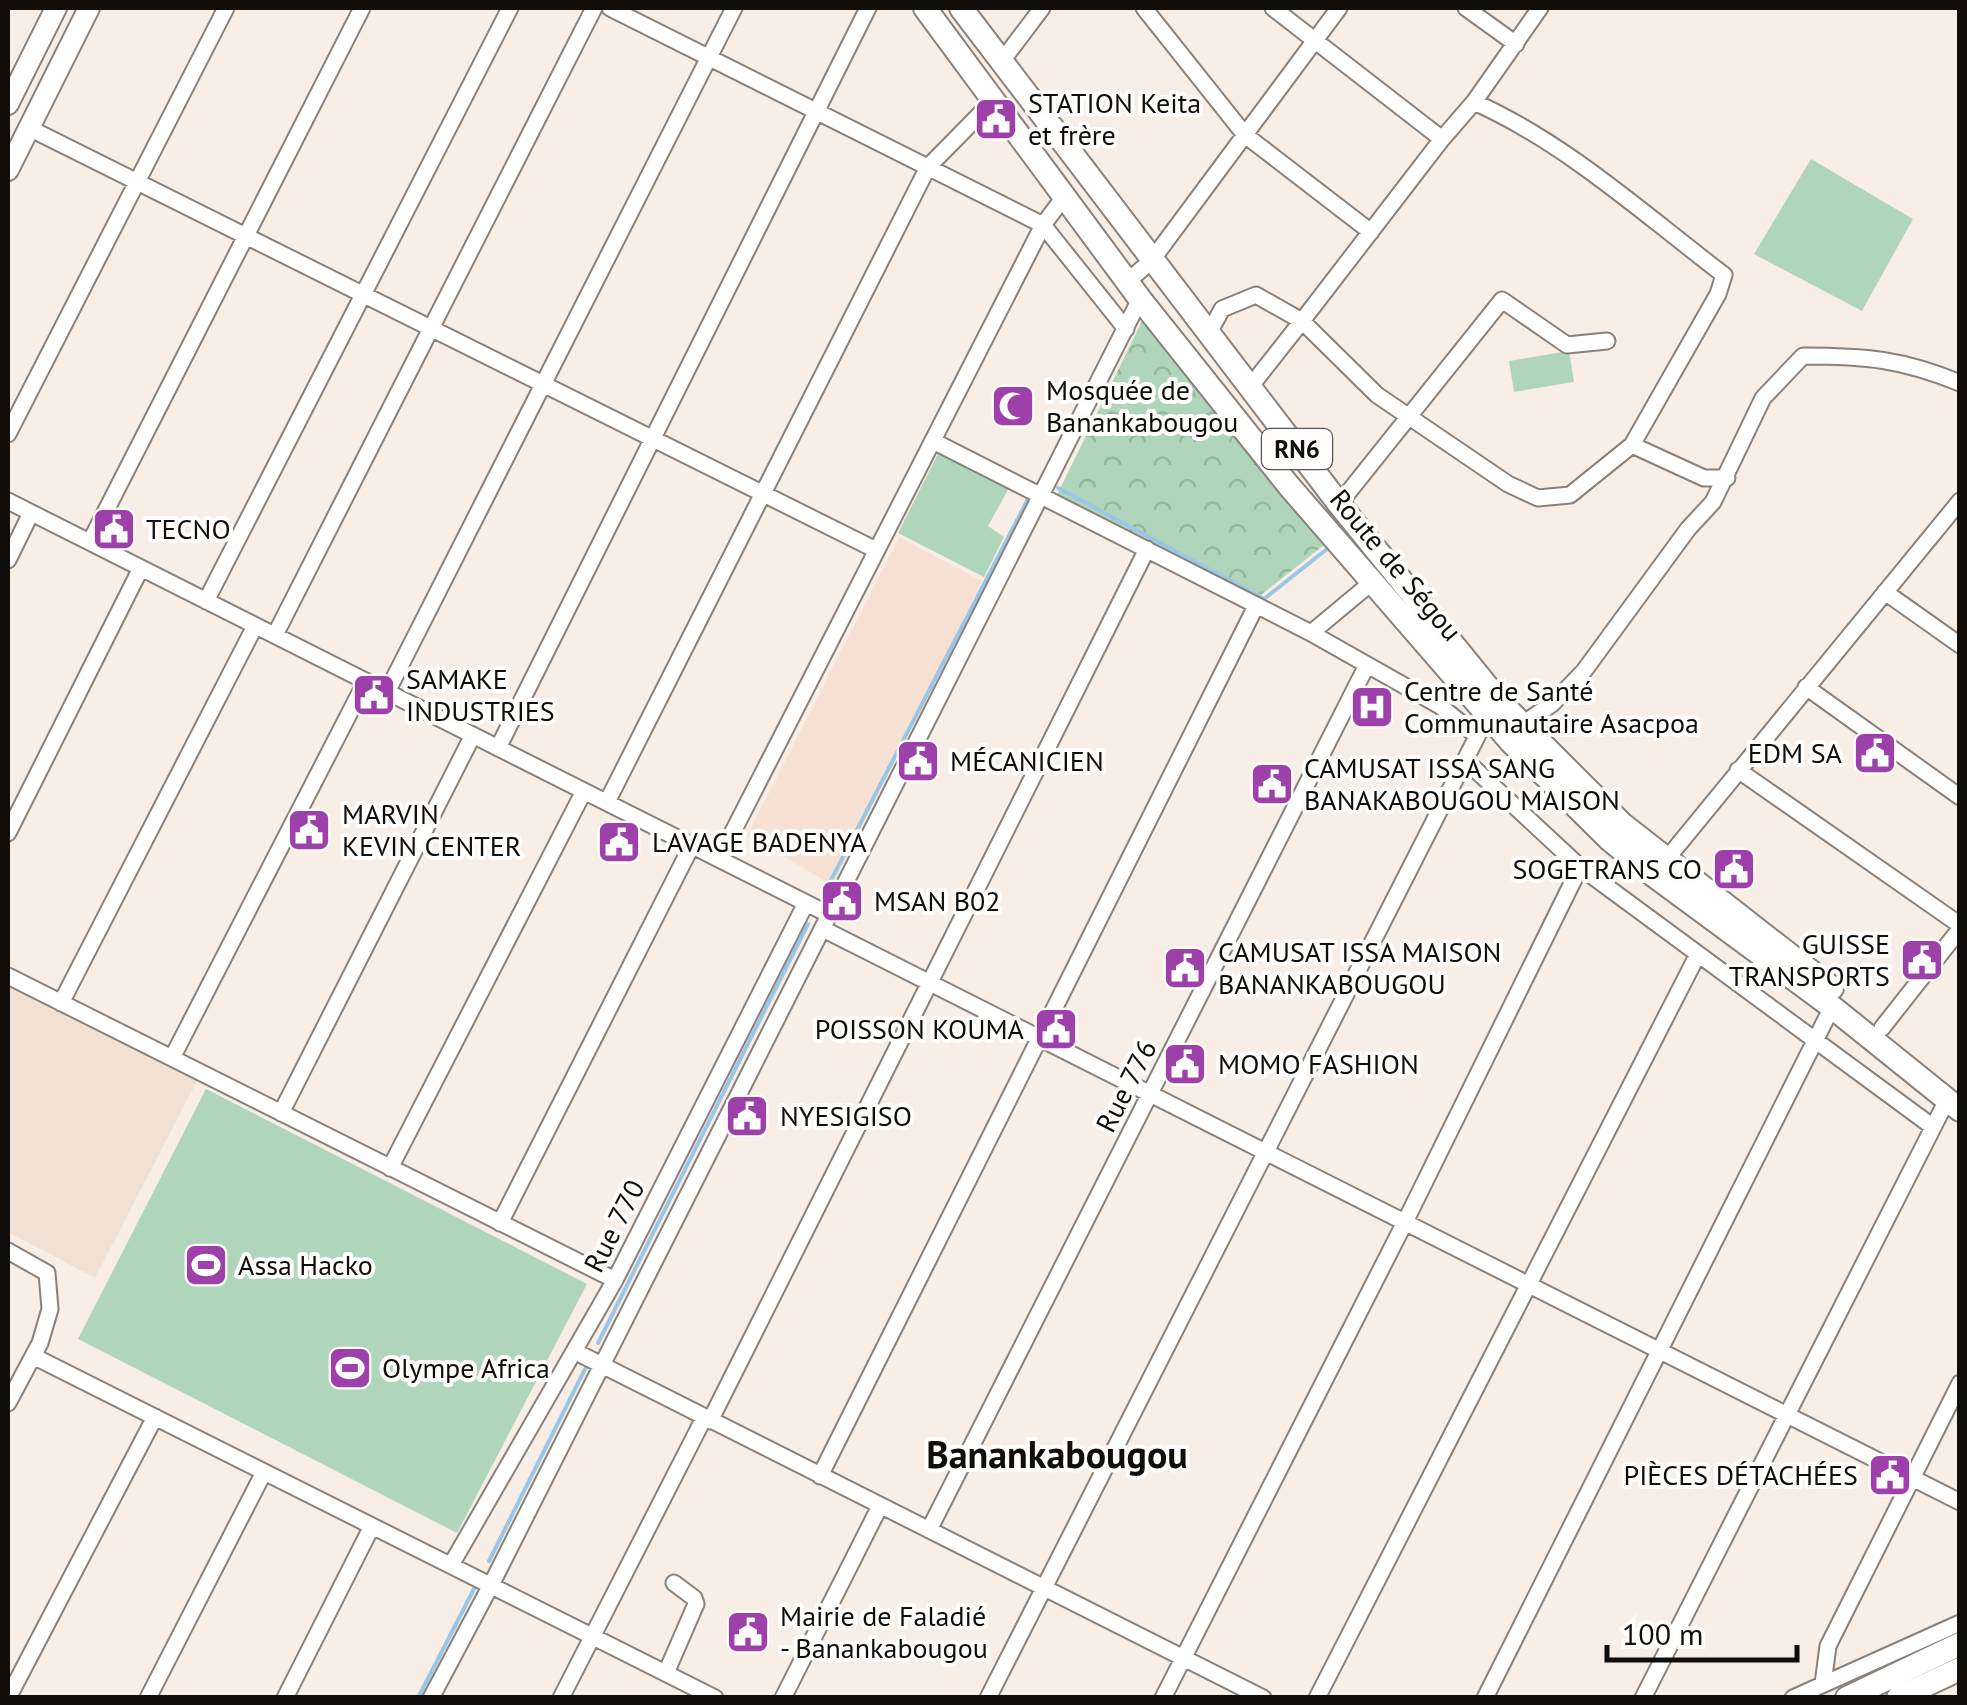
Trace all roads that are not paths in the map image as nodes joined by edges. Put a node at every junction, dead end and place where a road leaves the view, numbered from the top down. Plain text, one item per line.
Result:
1 (56, 8) edge
2 (89, 8) edge
3 (226, 8) edge
4 (362, 8) edge
5 (510, 8) edge
6 (594, 8) edge
7 (610, 8) edge
8 (734, 8) edge
9 (868, 8) edge
10 (924, 8) edge
11 (961, 8) edge
12 (1042, 8) edge
13 (1144, 8) edge
14 (1272, 8) edge
15 (1339, 8) edge
16 (1466, 8) edge
17 (1540, 8) edge
18 (1315, 40) junction
19 (1516, 44) junction
20 (709, 57) junction
21 (1002, 61) junction
22 (992, 102) junction
23 (1474, 102) junction
24 (8, 104) edge
25 (817, 111) junction
26 (28, 128) junction
27 (1244, 135) junction
28 (1442, 139) junction
29 (928, 167) junction
30 (8, 170) edge
31 (137, 182) junction
32 (1064, 197) junction
33 (1044, 224) junction
34 (1371, 232) junction
35 (246, 236) junction
36 (1152, 260) junction
37 (1134, 290) junction
38 (363, 295) junction
39 (1302, 321) junction
40 (431, 328) junction
41 (1126, 329) junction
42 (1209, 333) junction
43 (1607, 341) dead end
44 (1960, 383) edge
45 (543, 384) junction
46 (1250, 387) junction
47 (1410, 417) junction
48 (8, 434) edge
49 (652, 439) junction
50 (933, 440) junction
51 (1632, 444) junction
52 (1727, 478) junction
53 (763, 494) junction
54 (1042, 495) junction
55 (8, 501) edge
56 (1960, 502) edge
57 (1339, 504) junction
58 (31, 513) junction
59 (90, 542) junction
60 (876, 550) junction
61 (1147, 550) junction
62 (8, 560) edge
63 (141, 568) junction
64 (1371, 583) junction
65 (1885, 592) junction
66 (206, 601) junction
67 (1256, 606) junction
68 (255, 626) junction
69 (1310, 633) junction
70 (275, 636) junction
71 (1960, 645) edge
72 (1367, 664) junction
73 (366, 681) junction
74 (1806, 687) junction
75 (387, 692) junction
76 (1521, 725) junction
77 (1482, 726) junction
78 (473, 735) junction
79 (498, 748) junction
80 (1465, 760) junction
81 (1738, 770) junction
82 (584, 791) junction
83 (1960, 798) edge
84 (607, 802) junction
85 (8, 833) edge
86 (692, 845) junction
87 (719, 859) junction
88 (1580, 867) junction
89 (1659, 868) junction
90 (806, 903) junction
91 (826, 922) junction
92 (1960, 927) edge
93 (1698, 954) junction
94 (8, 976) edge
95 (930, 983) junction
96 (61, 1002) junction
97 (1832, 1007) junction
98 (1882, 1028) junction
99 (1040, 1038) junction
100 (1817, 1042) junction
101 (172, 1058) junction
102 (1150, 1094) junction
103 (1955, 1100) edge
104 (281, 1113) junction
105 (1933, 1127) junction
106 (1267, 1152) junction
107 (390, 1168) junction
108 (1405, 1222) junction
109 (500, 1223) junction
110 (8, 1251) edge
111 (615, 1280) junction
112 (1527, 1284) junction
113 (574, 1351) junction
114 (1660, 1351) junction
115 (33, 1356) junction
116 (601, 1366) junction
117 (1960, 1383) edge
118 (8, 1402) edge
119 (1787, 1415) junction
120 (155, 1417) junction
121 (707, 1419) junction
122 (264, 1472) junction
123 (820, 1476) junction
124 (1912, 1478) junction
125 (1960, 1502) edge
126 (880, 1506) junction
127 (372, 1526) junction
128 (929, 1530) junction
129 (451, 1565) junction
130 (674, 1583) dead end
131 (490, 1585) junction
132 (1044, 1588) junction
133 (1960, 1623) edge
134 (592, 1636) junction
135 (1960, 1644) edge
136 (1183, 1657) junction
137 (1960, 1668) edge
138 (666, 1673) junction
139 (1823, 1684) junction
140 (709, 1696) edge
141 (8, 1698) edge
142 (148, 1698) edge
143 (285, 1698) edge
144 (430, 1698) edge
145 (561, 1698) edge
146 (784, 1698) edge
147 (988, 1698) edge
148 (1164, 1698) edge
149 (1263, 1698) edge
150 (1317, 1698) edge
151 (1486, 1698) edge
152 (1644, 1698) edge
153 (1793, 1698) edge
154 (1847, 1698) edge
155 (1898, 1698) edge

1 - 24 main road
2 - 26 main road
3 - 31 street
4 - 35 street
5 - 38 street
6 - 40 street
7 - 20 street
8 - 20 street
9 - 25 street
10 - 22 highway, Route de Ségou / RN6
11 - 21 highway, Route de Ségou / RN6
12 - 21 street
13 - 27 street
14 - 18 street
15 - 18 street
16 - 19 street
17 - 19 street
18 - 27 street
18 - 28 street
19 - 23 street
20 - 25 street
20 - 45 street
21 - 36 highway, Route de Ségou / RN6
22 - 29 street
22 - 32 highway, Route de Ségou / RN6
23 - 28 street
23 - 51 street
25 - 29 street
25 - 49 street
26 - 30 main road
26 - 31 street
27 - 34 street
27 - 36 street
28 - 34 street
29 - 33 street
29 - 53 street
31 - 35 street
31 - 48 street
32 - 33 street
32 - 37 highway, Route de Ségou / RN6
33 - 41 street
33 - 50 street
34 - 39 street
35 - 38 street
35 - 59 street
36 - 37 street
36 - 42 highway, Route de Ségou / RN6
37 - 41 street
37 - 64 highway, Route de Ségou / RN6
38 - 40 street
38 - 66 street
39 - 42 street
39 - 46 street
39 - 47 street
40 - 45 street
40 - 70 street
41 - 54 street
42 - 46 highway, Route de Ségou / RN6
43 - 47 street
44 - 52 street
45 - 49 street
45 - 75 street
46 - 57 highway, Route de Ségou / RN6
47 - 51 street
47 - 57 street
49 - 53 street
49 - 79 street
50 - 54 street
50 - 60 street
51 - 52 street
52 - 76 street
53 - 60 street
53 - 84 street
54 - 61 street
54 - 91 street
55 - 58 street
56 - 65 street
57 - 76 highway, Route de Ségou / RN6
58 - 59 street
58 - 62 street
59 - 63 street
60 - 87 street
61 - 67 street
61 - 95 street
63 - 66 street
63 - 85 street
64 - 69 street
64 - 77 highway, Route de Ségou / RN6
65 - 71 street
65 - 74 street
66 - 68 street
67 - 69 street
67 - 99 street
68 - 70 street
68 - 96 street
69 - 72 street
70 - 73 street
72 - 77 street
72 - 102 street, Rue 776
73 - 75 street
73 - 101 street
74 - 81 street
74 - 83 street
75 - 78 street
76 - 89 highway, Route de Ségou / RN6
77 - 80 street
77 - 89 highway, Route de Ségou / RN6
78 - 79 street
78 - 104 street
79 - 82 street
80 - 88 street
80 - 106 street
81 - 89 street
81 - 92 street
82 - 84 street
82 - 107 street
84 - 86 street
86 - 87 street
86 - 109 street
87 - 90 street
88 - 93 street
88 - 108 street
89 - 97 highway, Route de Ségou / RN6
89 - 98 highway, Route de Ségou / RN6
90 - 91 street
90 - 111 street, Rue 770
91 - 95 street
91 - 116 street
92 - 98 street
93 - 100 street
93 - 112 street
94 - 96 street
95 - 99 street
95 - 121 street
96 - 101 street
97 - 100 street
97 - 103 highway, Route de Ségou / RN6
98 - 103 highway, Route de Ségou / RN6
99 - 102 street
99 - 123 street
100 - 105 street
100 - 114 street
101 - 104 street
102 - 106 street
102 - 128 street, Rue 776
103 - 105 street
104 - 107 street
105 - 119 street
106 - 108 street
106 - 132 street
107 - 109 street
108 - 112 street
108 - 136 street
109 - 111 street
110 - 115 street
111 - 113 street, Rue 770
112 - 114 street
112 - 150 street
113 - 116 street
113 - 129 street, Rue 770
114 - 119 street
114 - 151 street
115 - 118 street
115 - 120 street
116 - 121 street
116 - 131 street
117 - 124 street
119 - 124 street
119 - 152 street
120 - 122 street
120 - 141 street
121 - 123 street
121 - 134 street
122 - 127 street
122 - 142 street
123 - 126 street
124 - 125 street
124 - 139 street
126 - 128 street
126 - 146 street
127 - 129 street
127 - 143 street
128 - 132 street
129 - 131 street
130 - 138 street
131 - 134 street
131 - 144 street
132 - 136 street
132 - 147 street
133 - 139 street
134 - 138 street
134 - 145 street
135 - 154 highway
136 - 148 street
136 - 149 street
137 - 155 highway
138 - 140 street
139 - 153 street

